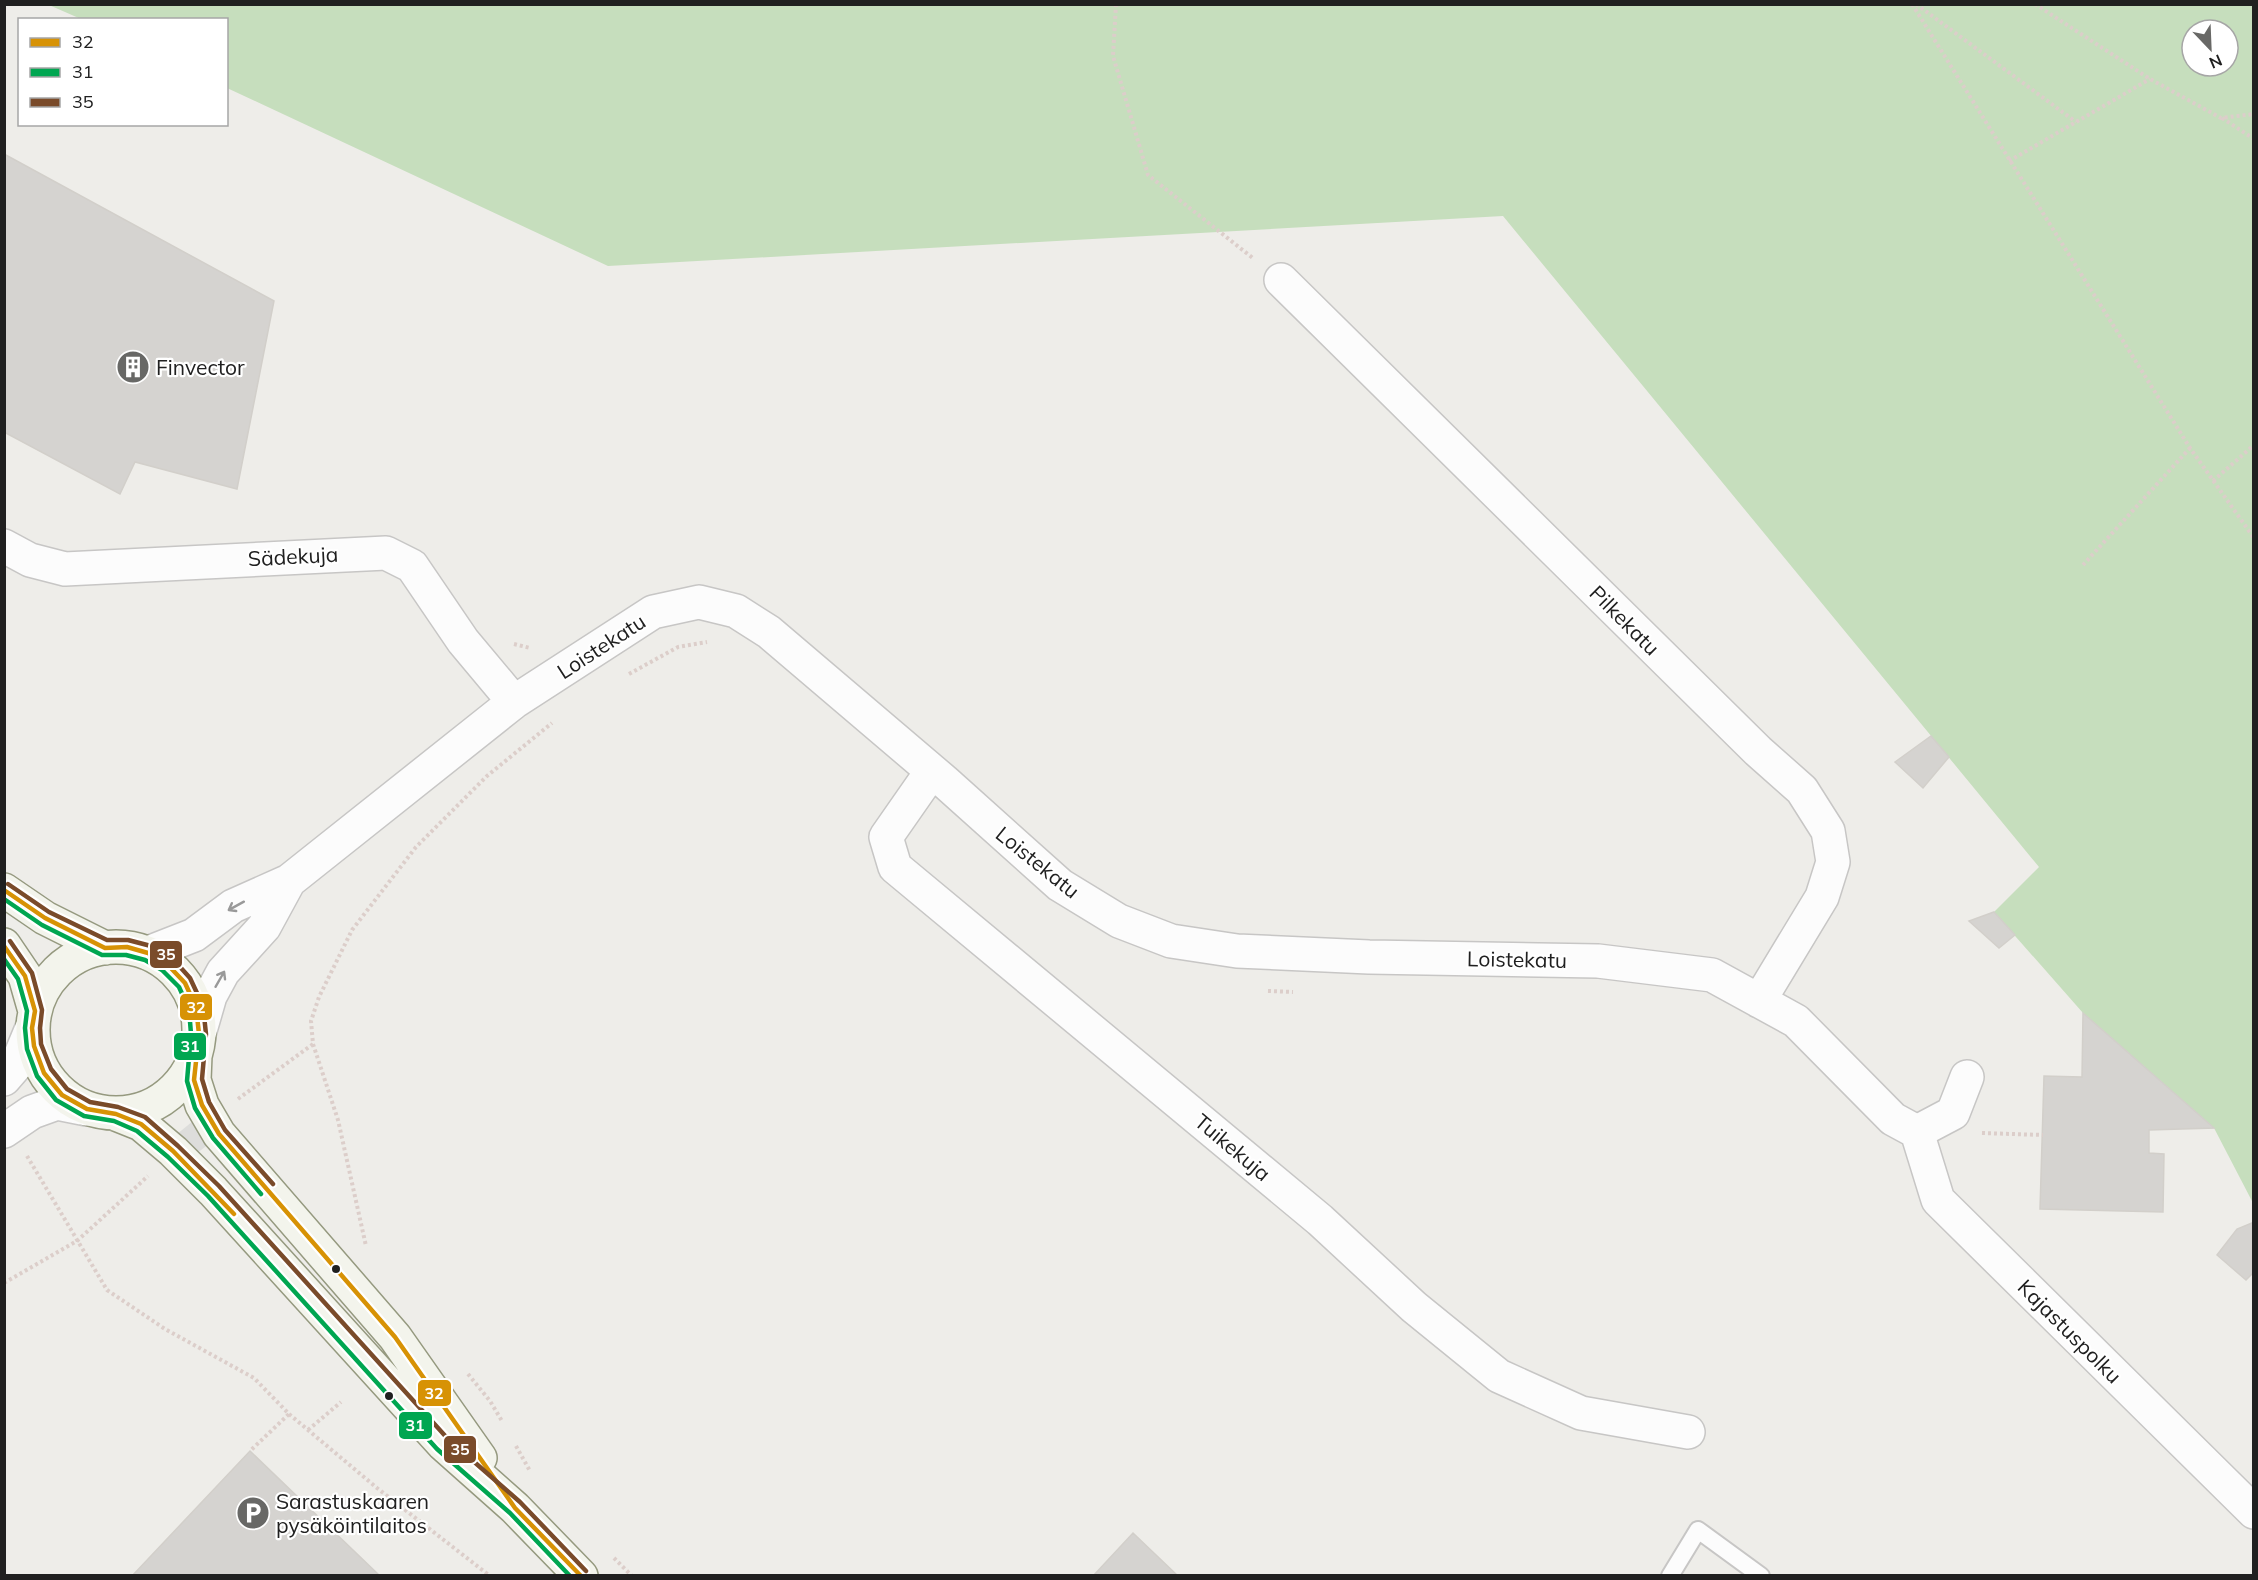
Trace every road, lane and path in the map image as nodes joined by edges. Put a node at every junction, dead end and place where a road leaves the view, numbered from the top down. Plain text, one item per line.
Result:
1 (1116, 4) edge
2 (1914, 4) edge
3 (2035, 4) edge
4 (2151, 79) junction
5 (2253, 114) edge
6 (2221, 118) junction
7 (2076, 122) junction
8 (2253, 139) edge
9 (2009, 161) junction
10 (1281, 280) joint
11 (2253, 445) edge
12 (2190, 448) junction
13 (2213, 481) junction
14 (2253, 538) edge
15 (4, 546) edge
16 (2083, 565) dead end
17 (713, 641) dead end
18 (619, 679) dead end
19 (514, 702) junction
20 (561, 716) dead end
21 (932, 771) junction
22 (289, 881) junction
23 (4, 890) edge
24 (4, 945) edge
25 (105, 948) junction
26 (148, 953) junction
27 (1258, 990) dead end
28 (1304, 993) dead end
29 (1759, 1001) junction
30 (33, 1020) junction
31 (197, 1044) junction
32 (313, 1044) junction
33 (1967, 1077) dead end
34 (4, 1079) edge
35 (236, 1101) dead end
36 (101, 1112) junction
37 (1917, 1131) junction
38 (13, 1139) edge
39 (155, 1170) dead end
40 (77, 1241) junction
41 (372, 1253) dead end
42 (4, 1282) edge
43 (468, 1373) dead end
44 (341, 1402) dead end
45 (290, 1414) junction
46 (308, 1430) junction
47 (507, 1431) dead end
48 (1688, 1432) dead end
49 (513, 1441) dead end
50 (250, 1451) dead end
51 (531, 1472) dead end
52 (515, 1508) junction
53 (2253, 1512) edge
54 (608, 1552) dead end
55 (490, 1575) edge
56 (581, 1575) edge
57 (632, 1575) edge
58 (1670, 1575) edge
59 (1761, 1575) edge

1 - 10 path
2 - 7 path
2 - 9 path
3 - 4 path
4 - 6 path
4 - 7 path
5 - 6 path
6 - 8 path
7 - 9 path
9 - 12 path
10 - 29 street, Pilkekatu
11 - 13 path
12 - 13 path
12 - 16 path
13 - 14 path
15 - 19 street, Sädekuja
17 - 18 path
19 - 21 street, Loistekatu
19 - 22 street, Loistekatu
20 - 32 path
21 - 29 street, Loistekatu
21 - 48 street, Tuikekuja
22 -> 26 street, Loistekatu
31 -> 22 street, Loistekatu
23 - 25 street
24 - 30 street
25 - 26 street
25 - 30 street
26 - 31 street
27 - 28 path
29 - 37 street, Loistekatu
30 - 34 street
30 - 36 street
31 - 36 street
31 - 52 street
32 - 35 path
32 - 41 path
33 - 37 street
36 - 38 street
36 - 52 street
37 - 53 street, Kajastuspolku
38 - 40 path
39 - 40 path
40 - 42 path
40 - 45 path
43 - 47 path
44 - 46 path
45 - 46 path
45 - 50 path
46 - 55 path
49 - 51 path
52 - 56 street
54 - 57 path
58 - 59 lane

